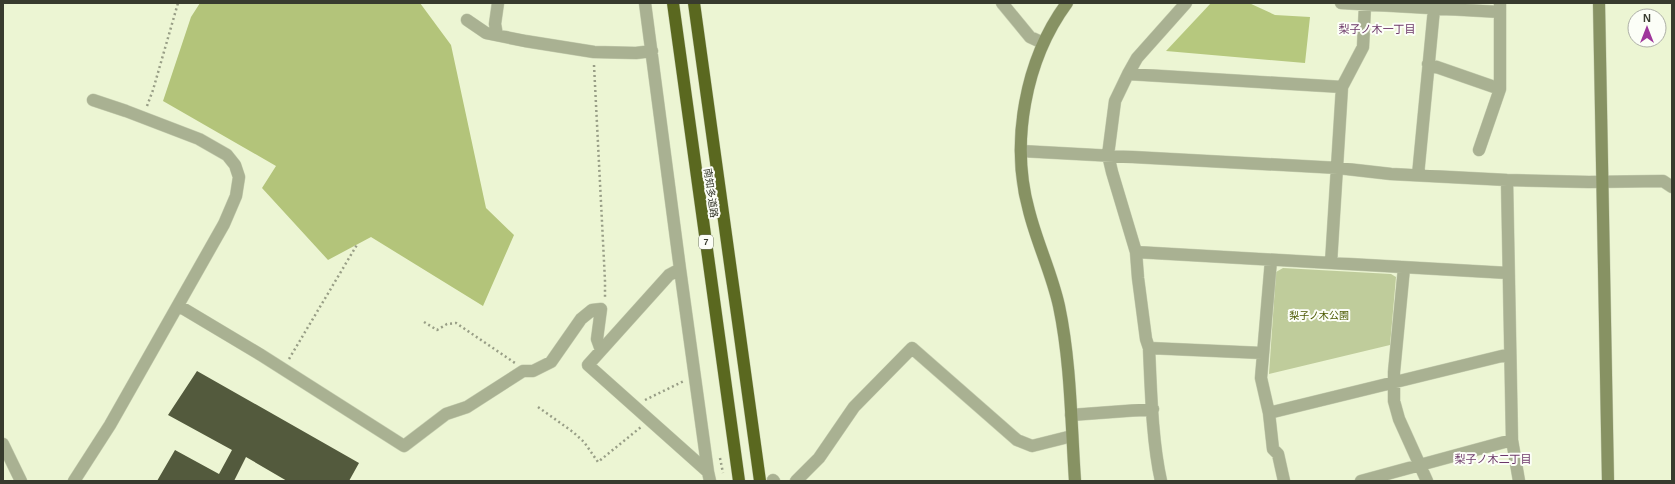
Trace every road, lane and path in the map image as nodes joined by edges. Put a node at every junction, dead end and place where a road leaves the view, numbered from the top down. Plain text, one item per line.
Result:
1 (178, 3) edge
2 (498, 3) edge
3 (645, 3) edge
4 (673, 3) edge
5 (694, 3) edge
6 (1002, 3) edge
7 (1067, 3) edge
8 (1186, 3) edge
9 (1341, 3) edge
10 (1599, 3) edge
11 (1365, 4) junction
12 (1500, 7) edge
13 (1434, 9) junction
14 (467, 20) dead end
15 (497, 35) junction
16 (1043, 44) junction
17 (652, 51) junction
18 (594, 52) junction
19 (1428, 64) junction
20 (1128, 74) junction
21 (1342, 86) junction
22 (1500, 89) junction
23 (93, 100) dead end
24 (142, 117) junction
25 (1479, 150) dead end
26 (1021, 151) junction
27 (1108, 156) junction
28 (1338, 168) junction
29 (1418, 175) junction
30 (1507, 180) junction
31 (1669, 181) edge
32 (1603, 182) junction
33 (358, 243) dead end
34 (1136, 252) junction
35 (1271, 260) junction
36 (1331, 263) junction
37 (1404, 268) junction
38 (680, 269) junction
39 (1508, 273) junction
40 (179, 306) junction
41 (602, 309) junction
42 (424, 322) dead end
43 (1149, 348) junction
44 (601, 350) junction
45 (1262, 353) junction
46 (1510, 354) junction
47 (283, 369) junction
48 (523, 371) junction
49 (695, 379) junction
50 (1394, 383) junction
51 (538, 407) dead end
52 (636, 409) junction
53 (1153, 409) junction
54 (1269, 413) junction
55 (1071, 415) junction
56 (649, 420) junction
57 (1072, 436) junction
58 (1512, 440) junction
59 (3, 444) edge
60 (1420, 465) junction
61 (709, 476) edge
62 (22, 481) edge
63 (74, 481) edge
64 (739, 481) edge
65 (760, 481) edge
66 (796, 481) edge
67 (1075, 481) edge
68 (1161, 481) edge
69 (1284, 481) edge
70 (1361, 481) edge
71 (1427, 481) edge
72 (1519, 481) edge
73 (1608, 481) edge

1 - 24 path
2 - 15 street
3 - 17 street
4 - 64 highway, 南知多道路 / 7
5 - 65 highway, 南知多道路 / 7
6 - 16 street
7 - 16 street
8 - 20 street
9 - 11 street
10 - 32 street
11 - 13 street
11 - 21 street
12 - 13 street
12 - 22 street
13 - 19 street
14 - 15 street
15 - 18 street
16 - 26 street
17 - 18 street
17 - 38 street
18 - 41 path
19 - 22 street
19 - 29 street
20 - 21 street
20 - 27 street
21 - 28 street
22 - 25 street
23 - 24 street
24 - 40 street
26 - 27 street
26 - 55 street
27 - 28 street
27 - 34 street
28 - 29 street
28 - 36 street
29 - 30 street
30 - 32 street
30 - 39 street
31 - 32 street
32 - 73 street
33 - 47 path
34 - 35 street
34 - 43 street
35 - 36 street
35 - 45 street
36 - 37 street
37 - 39 street
37 - 50 street
38 - 44 street
38 - 49 street
39 - 46 street
40 - 47 street
40 - 63 street
41 - 44 street
41 - 48 street
42 - 48 path
43 - 45 street
43 - 53 street
44 - 52 street
45 - 54 street
46 - 50 street
46 - 58 street
47 - 48 street
49 - 52 path
49 - 61 street
50 - 54 street
50 - 60 street
51 - 56 path
52 - 56 street
53 - 55 street
53 - 68 street
54 - 69 street
55 - 57 street
56 - 61 street
57 - 66 street
57 - 67 street
58 - 60 street
58 - 72 street
59 - 62 street
60 - 70 street
60 - 71 street

